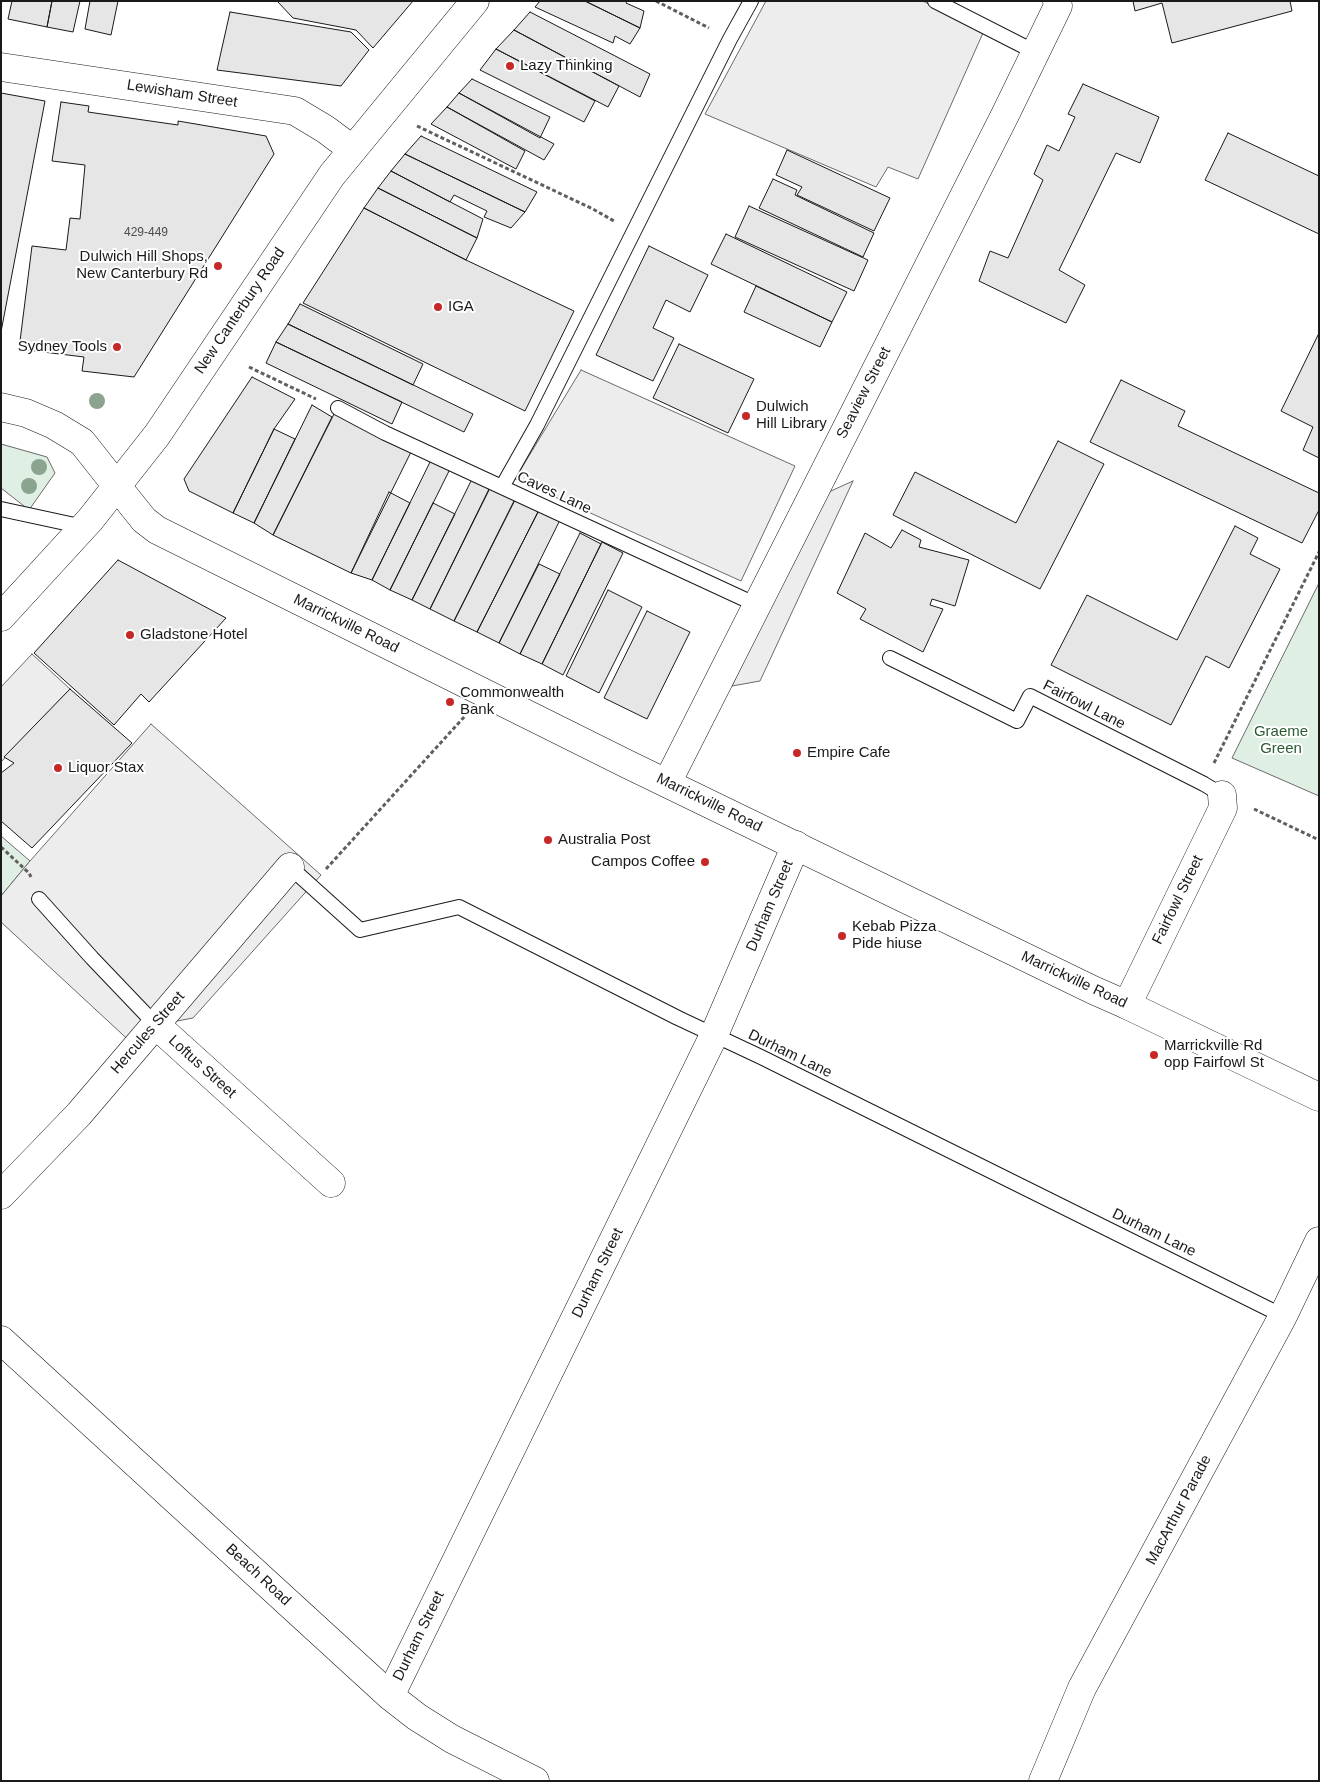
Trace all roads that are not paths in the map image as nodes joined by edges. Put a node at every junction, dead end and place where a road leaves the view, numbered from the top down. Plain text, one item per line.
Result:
1 (475, 1) edge
2 (751, 1) edge
3 (935, 1) edge
4 (1057, 1) edge
5 (1036, 52) junction
6 (1, 67) edge
7 (352, 149) junction
8 (1, 407) edge
9 (338, 408) dead end
10 (116, 486) junction
11 (502, 487) junction
12 (1, 509) edge
13 (84, 527) junction
14 (757, 605) junction
15 (1, 617) edge
16 (890, 658) dead end
17 (667, 783) junction
18 (1213, 789) joint
19 (796, 845) junction
20 (290, 867) joint
21 (39, 899) road end
22 (1127, 1005) junction
23 (156, 1025) junction
24 (714, 1035) junction
25 (1319, 1097) edge
26 (331, 1184) dead end
27 (1, 1195) edge
28 (1319, 1241) edge
29 (1283, 1316) junction
30 (1, 1340) edge
31 (390, 1696) junction
32 (535, 1781) edge
33 (1042, 1781) edge

1 - 7 main road, New Canterbury Road
2 - 11 lane
3 - 5 lane
4 - 5 main road, Seaview Street
5 - 14 main road, Seaview Street
6 - 7 main road, Lewisham Street
7 - 10 main road, New Canterbury Road
8 - 10 main road, Marrickville Road
9 - 11 lane, Caves Lane
10 - 13 main road, New Canterbury Road
10 - 17 main road, Marrickville Road
11 - 14 lane, Caves Lane
12 - 13 lane
13 - 15 main road, New Canterbury Road
14 - 17 main road, Seaview Street
16 - 18 lane, Fairfowl Lane
17 - 19 main road, Marrickville Road
18 - 22 main road, Fairfowl Street
19 - 22 main road, Marrickville Road
19 - 24 main road, Durham Street
20 - 23 main road, Hercules Street
20 - 24 lane, Durham Lane
21 - 23 lane, Loftus Street
22 - 25 main road, Marrickville Road
23 - 26 main road, Loftus Street
23 - 27 main road, Hercules Street
24 - 29 lane, Durham Lane
24 - 31 main road, Durham Street
28 - 29 main road, MacArthur Parade
29 - 33 main road, MacArthur Parade
30 - 31 main road, Beach Road
31 - 32 main road, Beach Road

